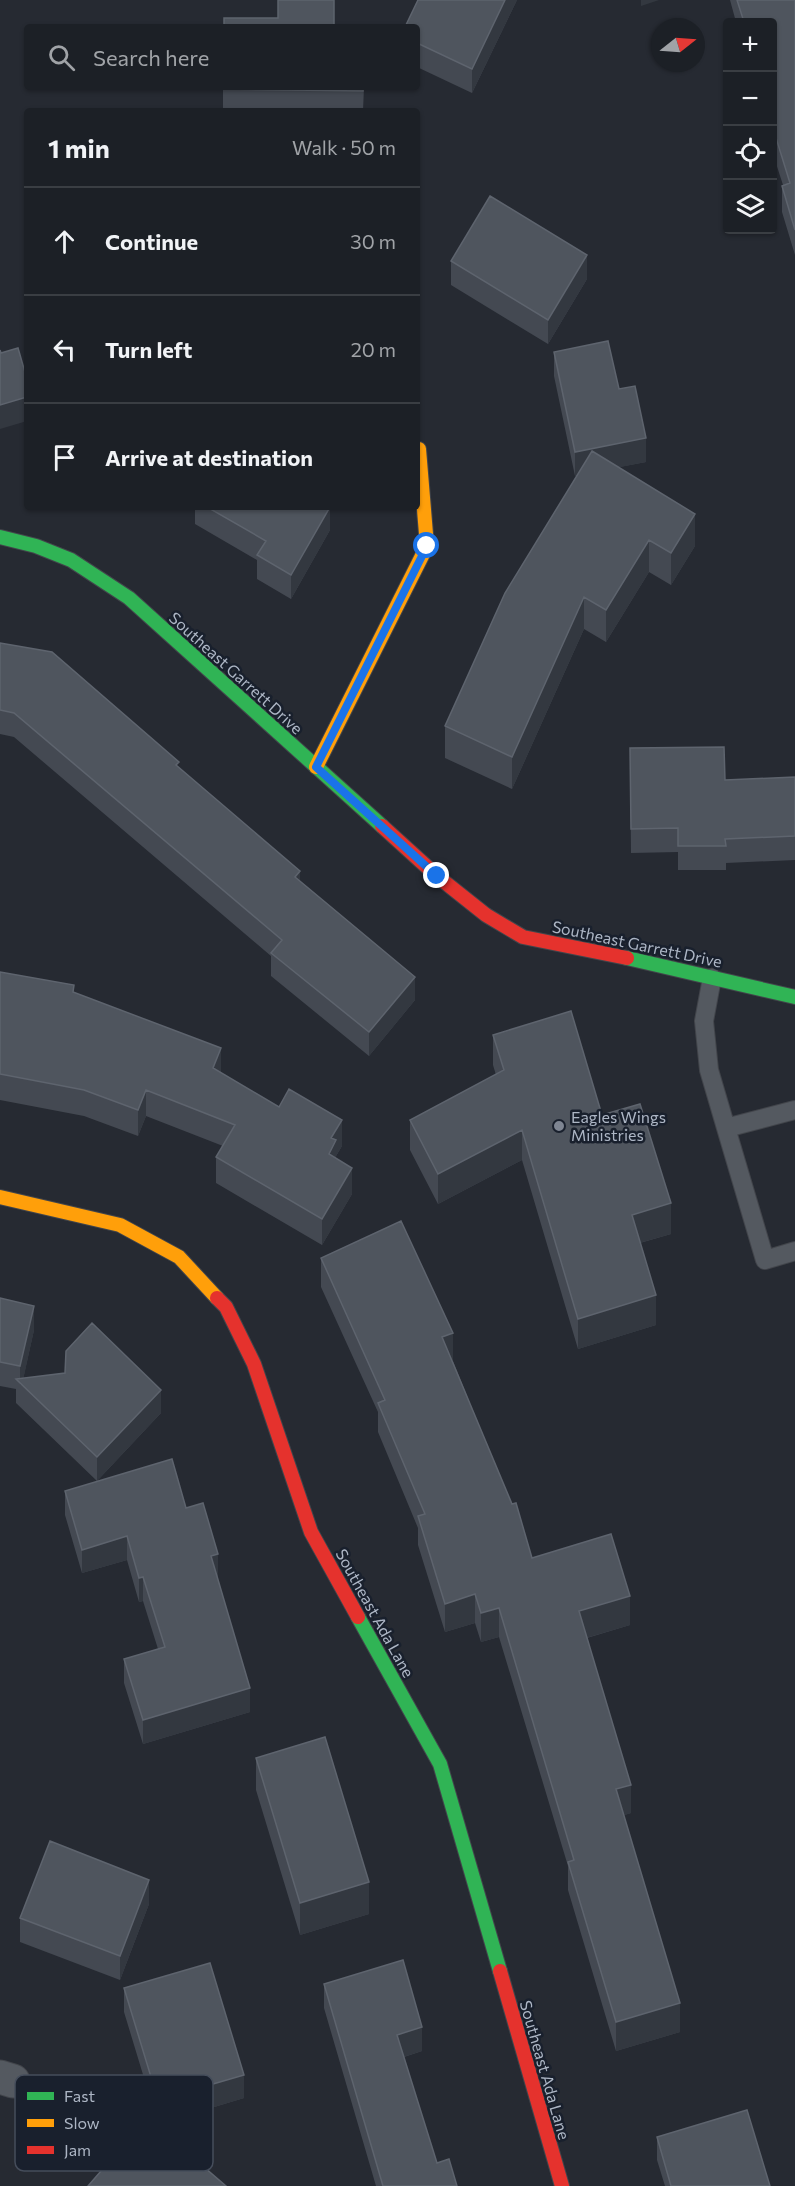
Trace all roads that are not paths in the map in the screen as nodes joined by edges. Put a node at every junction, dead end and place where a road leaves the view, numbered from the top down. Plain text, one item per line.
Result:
1 (420, 461) edge
2 (0, 537) edge
3 (316, 767) junction
4 (712, 978) junction
5 (795, 997) edge
6 (795, 1110) edge
7 (726, 1128) junction
8 (0, 1197) edge
9 (795, 1251) edge
10 (562, 2186) edge

1 - 3 street
2 - 3 street, Southeast Garrett Drive
3 - 4 street, Southeast Garrett Drive
4 - 5 street, Southeast Garrett Drive
4 - 7 lane
6 - 7 lane
7 - 9 lane
8 - 10 street, Southeast Ada Lane

